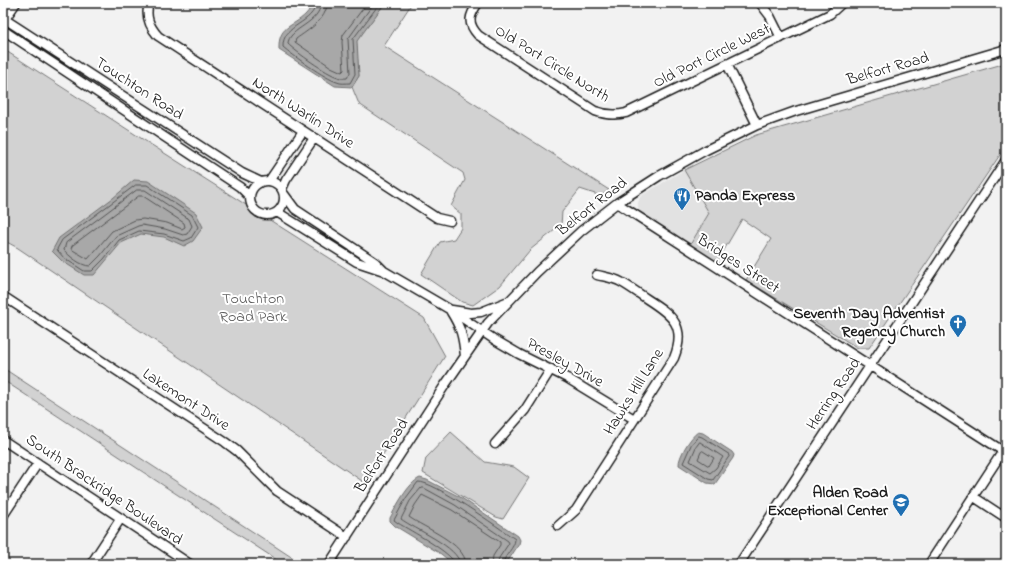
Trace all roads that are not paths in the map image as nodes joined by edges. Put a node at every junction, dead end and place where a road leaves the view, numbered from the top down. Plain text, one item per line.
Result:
1 (16, 3) edge
2 (149, 3) edge
3 (478, 3) edge
4 (760, 3) edge
5 (842, 3) edge
6 (4, 20) edge
7 (3, 30) edge
8 (781, 38) junction
9 (1006, 49) edge
10 (727, 64) junction
11 (611, 115) joint
12 (758, 126) junction
13 (303, 131) junction
14 (314, 138) junction
15 (286, 156) junction
16 (297, 163) junction
17 (1005, 165) edge
18 (270, 181) junction
19 (261, 182) junction
20 (283, 192) junction
21 (250, 197) junction
22 (617, 203) junction
23 (277, 212) junction
24 (450, 221) dead end
25 (384, 271) junction
26 (597, 275) dead end
27 (3, 296) edge
28 (509, 301) junction
29 (449, 309) junction
30 (482, 331) junction
31 (465, 356) junction
32 (870, 365) junction
33 (551, 370) junction
34 (634, 420) junction
35 (3, 440) edge
36 (495, 444) dead end
37 (1005, 452) edge
38 (38, 463) junction
39 (974, 497) junction
40 (3, 516) edge
41 (121, 518) junction
42 (1006, 518) edge
43 (558, 526) dead end
44 (347, 537) junction
45 (91, 564) edge
46 (190, 564) edge
47 (329, 564) edge
48 (739, 564) edge
49 (929, 564) edge

1 - 6 street
2 - 13 street, North Warlin Drive
3 - 11 street, Old Port Circle North
4 - 8 street
5 - 8 street, Old Port Circle West
6 - 19 street, Touchton Road
7 - 21 street, Touchton Road
8 - 10 street, Old Port Circle West
9 - 12 street, Belfort Road
10 - 11 street, Old Port Circle West
10 - 12 street
12 - 22 street, Belfort Road
13 - 14 street, North Warlin Drive
13 - 15 street
14 - 16 street
14 - 24 street, North Warlin Drive
15 - 16 street
15 - 18 street
16 - 20 street
17 - 32 street, Herring Road
18 - 19 street
18 - 20 street
19 - 21 street
20 - 23 street
20 - 25 street
21 - 23 street, Touchton Road
22 - 28 street, Belfort Road
22 - 32 street, Bridges Street
23 - 25 street
25 - 29 street
26 - 34 street, Hawks Hill Lane
27 - 44 street, Lakemont Drive
28 - 29 street
28 - 30 street, Belfort Road
29 - 30 street
29 - 31 street
30 - 31 street, Belfort Road
30 - 33 street, Presley Drive
31 - 44 street, Belfort Road
32 - 37 street, Bridges Street
32 - 48 street, Herring Road
33 - 34 street, Presley Drive
33 - 36 street
34 - 43 street, Hawks Hill Lane
35 - 38 street, South Brackridge Boulevard
37 - 39 street
38 - 40 street
38 - 41 street, South Brackridge Boulevard
39 - 42 street
39 - 49 street
41 - 45 street
41 - 46 street, South Brackridge Boulevard
44 - 47 street, Belfort Road

